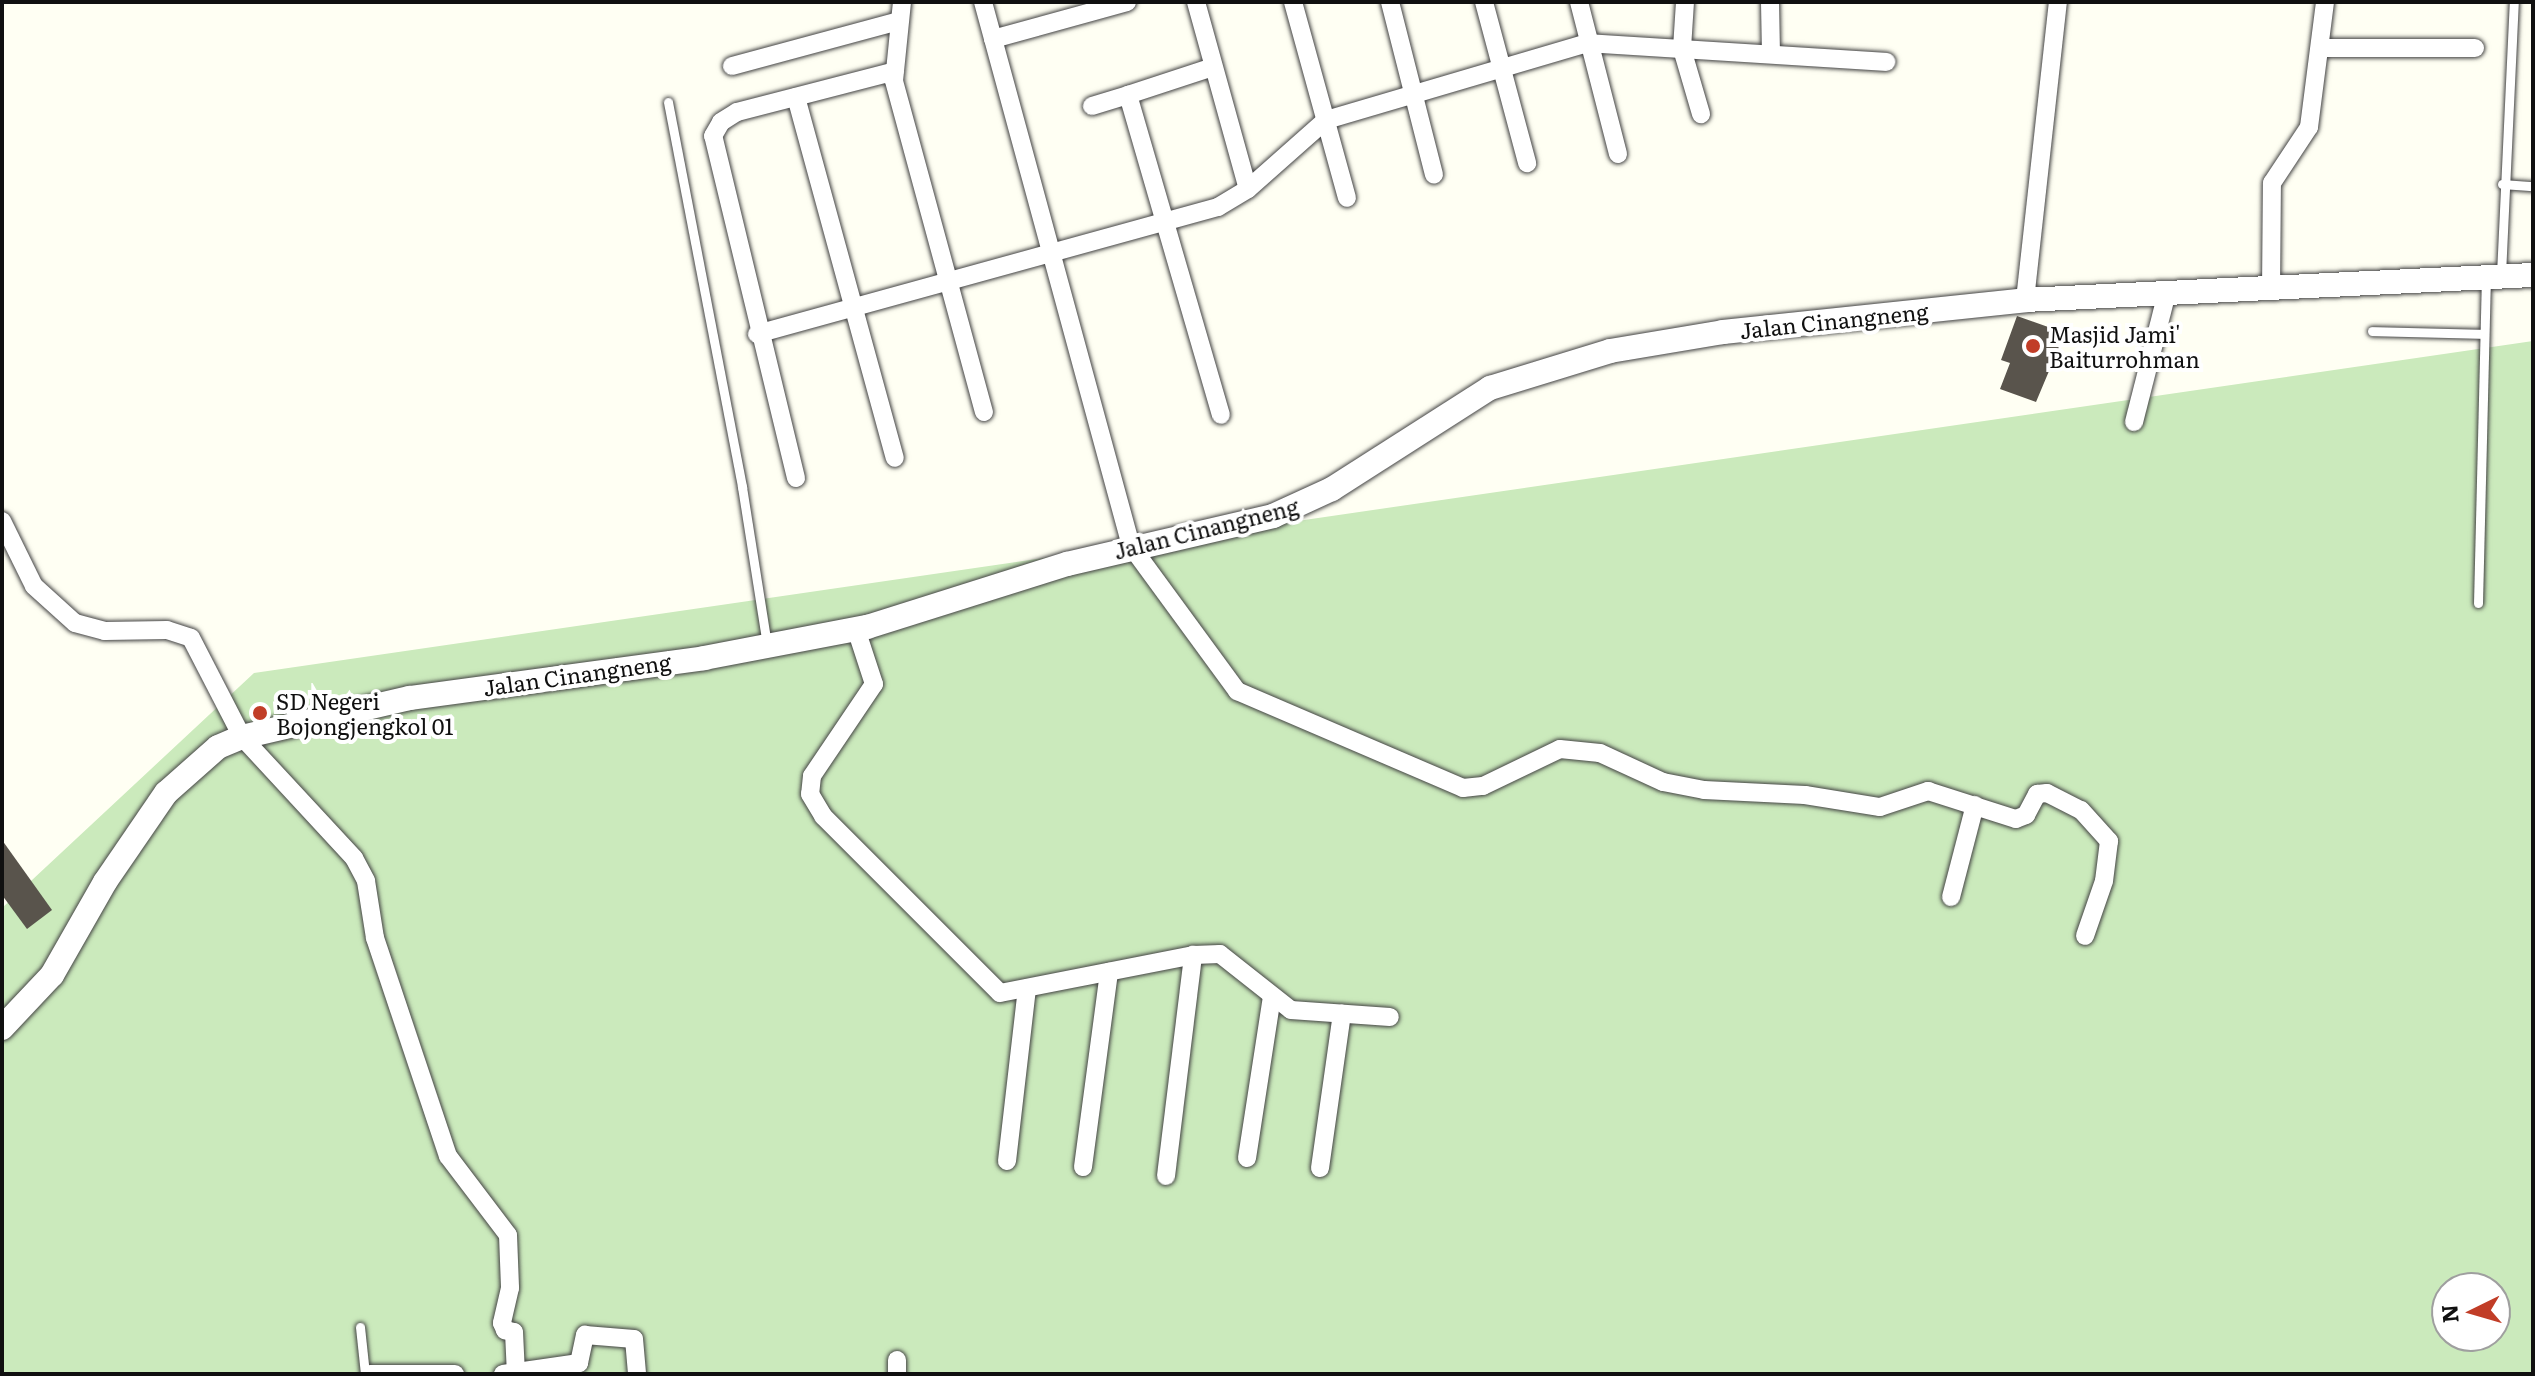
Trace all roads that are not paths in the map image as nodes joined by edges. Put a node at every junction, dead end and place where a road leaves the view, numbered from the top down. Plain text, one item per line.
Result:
1 (902, 2) edge
2 (983, 2) edge
3 (1127, 2) edge
4 (1196, 2) edge
5 (1293, 2) edge
6 (1390, 2) edge
7 (1484, 2) edge
8 (1685, 2) edge
9 (1770, 2) edge
10 (2058, 2) edge
11 (2325, 2) edge
12 (2514, 2) edge
13 (1581, 5) edge
14 (899, 21) junction
15 (993, 39) junction
16 (1587, 43) junction
17 (2320, 48) junction
18 (2475, 48) dead end
19 (1682, 49) junction
20 (1771, 53) junction
21 (1886, 62) dead end
22 (732, 66) dead end
23 (1213, 67) junction
24 (895, 71) junction
25 (1502, 71) junction
26 (1416, 94) junction
27 (1128, 95) junction
28 (796, 97) junction
29 (668, 102) dead end
30 (1092, 106) dead end
31 (1701, 114) dead end
32 (1326, 120) junction
33 (1618, 154) dead end
34 (1527, 163) dead end
35 (1434, 174) dead end
36 (2502, 184) junction
37 (2533, 186) edge
38 (1248, 189) junction
39 (1347, 198) dead end
40 (1161, 222) junction
41 (1052, 251) junction
42 (2533, 275) edge
43 (2494, 279) junction
44 (946, 281) junction
45 (2271, 291) junction
46 (2167, 293) junction
47 (2025, 300) junction
48 (850, 308) junction
49 (2372, 331) dead end
50 (757, 334) junction
51 (2484, 334) junction
52 (984, 412) dead end
53 (1221, 415) dead end
54 (2134, 422) dead end
55 (895, 458) dead end
56 (796, 478) dead end
57 (2, 521) edge
58 (1131, 546) junction
59 (2478, 603) dead end
60 (856, 629) junction
61 (767, 645) junction
62 (242, 737) junction
63 (1975, 805) junction
64 (1951, 897) dead end
65 (2085, 936) dead end
66 (1193, 955) junction
67 (1109, 972) junction
68 (1027, 988) junction
69 (1272, 997) junction
70 (1342, 1014) junction
71 (1390, 1017) dead end
72 (2, 1028) edge
73 (1247, 1158) dead end
74 (1007, 1161) dead end
75 (1083, 1167) dead end
76 (1320, 1168) dead end
77 (1166, 1176) dead end
78 (360, 1327) dead end
79 (413, 1373) edge
80 (368, 1374) edge
81 (455, 1374) edge
82 (503, 1374) edge
83 (516, 1374) edge
84 (637, 1374) edge

1 - 14 street
2 - 15 street
3 - 15 street
4 - 23 street
5 - 32 street
6 - 26 street
7 - 25 street
8 - 19 street
9 - 20 street
10 - 47 street
11 - 17 street
12 - 36 lane
13 - 16 street
14 - 22 street
14 - 24 street
15 - 41 street
16 - 19 street
16 - 25 street
16 - 33 street
17 - 18 street
17 - 45 street
19 - 20 street
19 - 31 street
20 - 21 street
23 - 27 street
23 - 38 street
24 - 28 street
24 - 44 street
25 - 26 street
25 - 34 street
26 - 32 street
26 - 35 street
27 - 30 street
27 - 40 street
28 - 48 street
28 - 50 street
29 - 61 lane
32 - 38 street
32 - 39 street
36 - 37 lane
36 - 43 lane
38 - 40 street
40 - 41 street
40 - 53 street
41 - 44 street
41 - 58 street
42 - 43 street, Jalan Cinangneng
43 - 45 street, Jalan Cinangneng
43 - 51 lane
44 - 48 street
44 - 52 street
45 - 46 street, Jalan Cinangneng
46 - 47 street, Jalan Cinangneng
46 - 54 street
47 - 58 street, Jalan Cinangneng
48 - 50 street
48 - 55 street
49 - 51 lane
50 - 56 street
51 - 59 lane
57 - 62 street
58 - 60 street, Jalan Cinangneng
58 - 63 street
60 - 61 street, Jalan Cinangneng
60 - 68 street
61 - 62 street, Jalan Cinangneng
62 - 72 street, Jalan Cinangneng
62 - 83 street
63 - 64 street
63 - 65 street
66 - 67 street
66 - 69 street
66 - 77 street
67 - 68 street
67 - 75 street
68 - 74 street
69 - 70 street
69 - 73 street
70 - 71 street
70 - 76 street
78 - 80 lane
79 - 80 street
79 - 81 street
82 - 83 street
83 - 84 street

